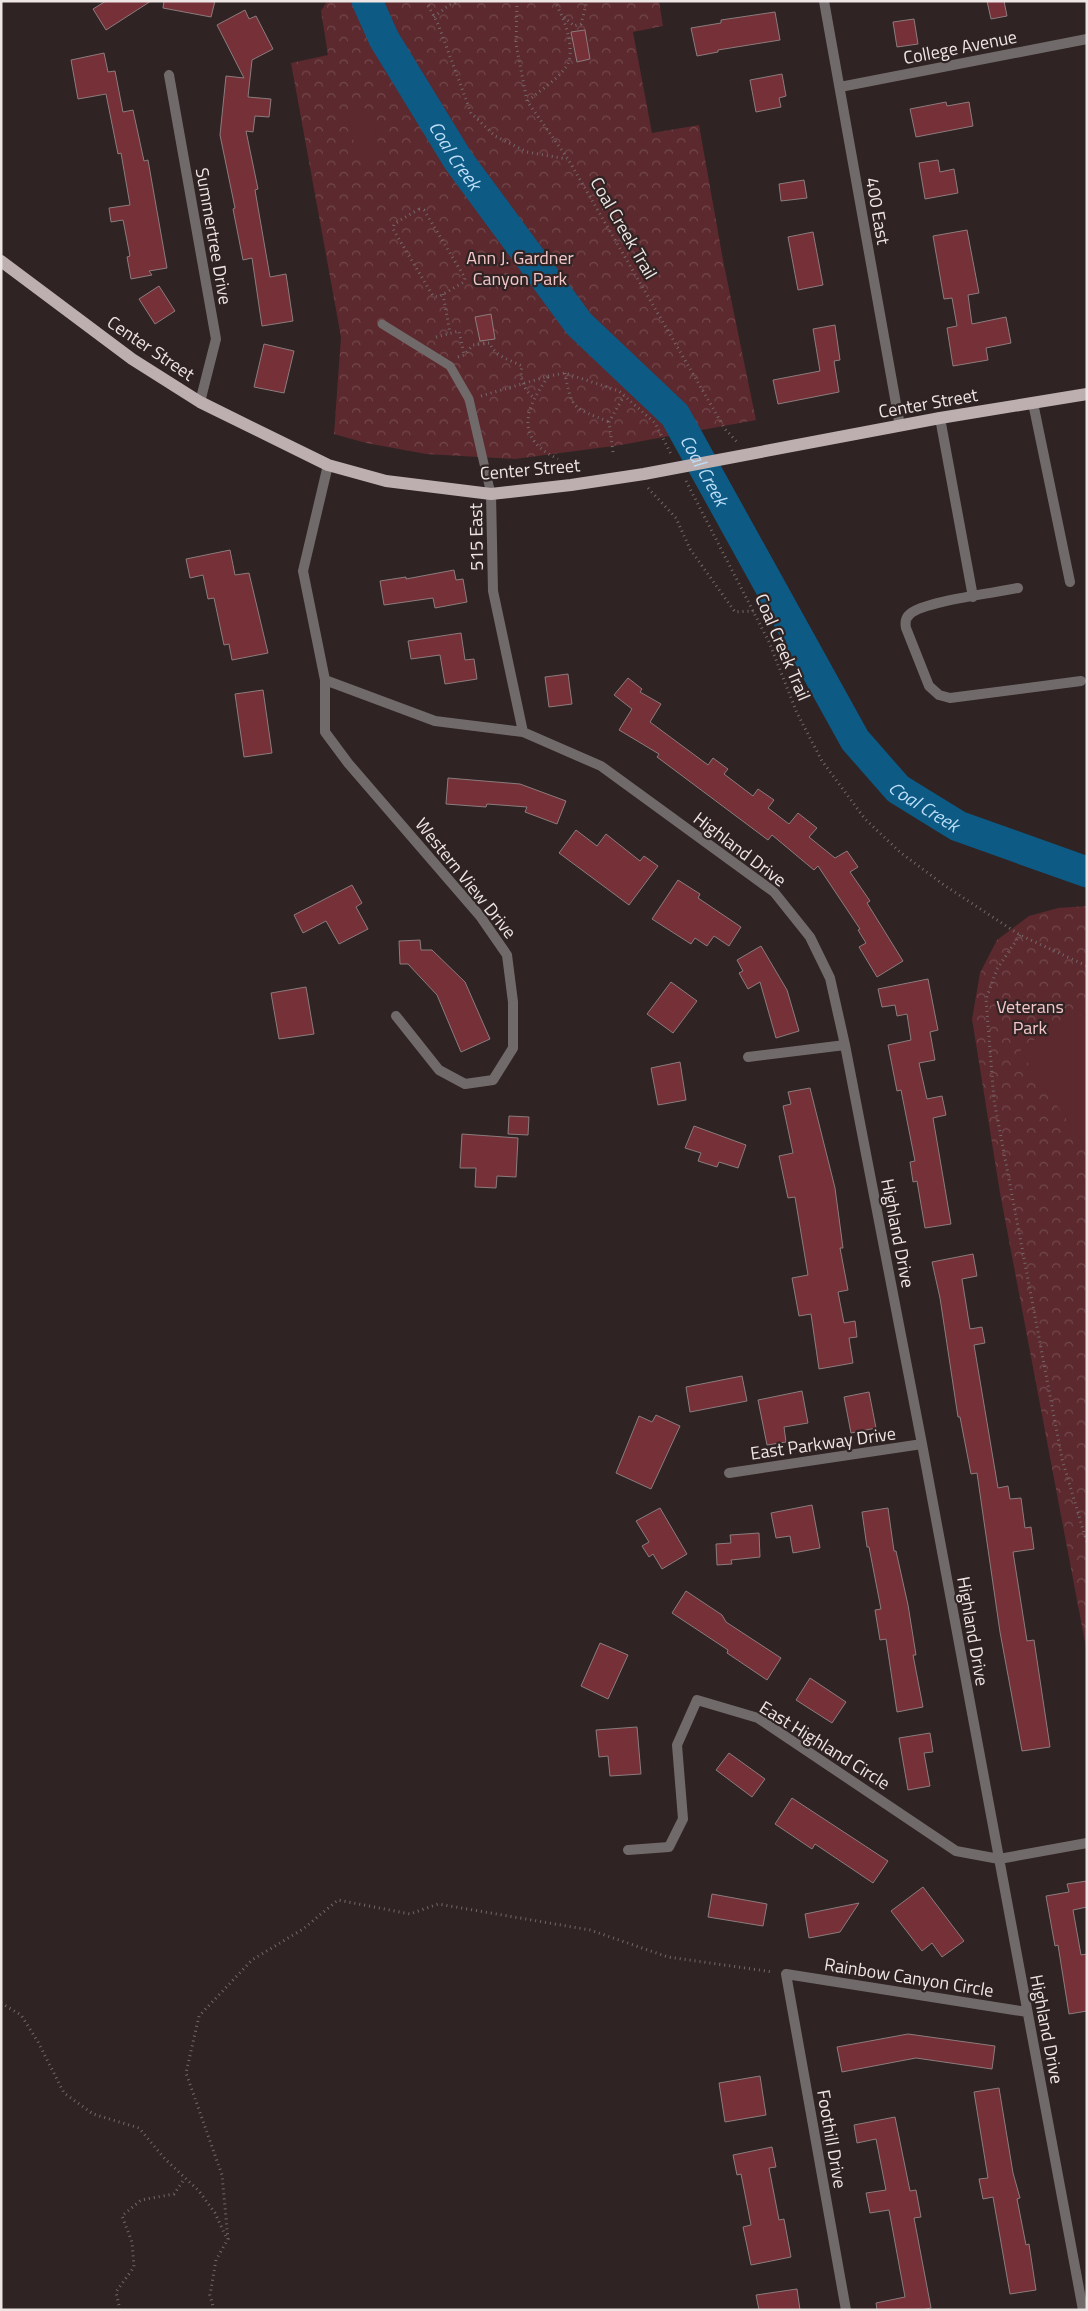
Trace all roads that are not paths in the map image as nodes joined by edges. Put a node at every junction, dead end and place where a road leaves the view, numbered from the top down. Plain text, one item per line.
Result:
1 (824, 1) edge
2 (1087, 39) edge
3 (169, 75) dead end
4 (840, 87) junction
5 (1, 261) edge
6 (382, 324) dead end
7 (1087, 394) edge
8 (200, 402) junction
9 (1033, 403) junction
10 (940, 418) junction
11 (900, 426) junction
12 (328, 465) junction
13 (491, 494) junction
14 (1070, 582) dead end
15 (1018, 588) dead end
16 (973, 597) junction
17 (325, 680) junction
18 (1081, 682) dead end
19 (523, 732) junction
20 (396, 1016) dead end
21 (846, 1045) junction
22 (748, 1057) dead end
23 (922, 1444) junction
24 (729, 1473) dead end
25 (1087, 1843) edge
26 (628, 1850) dead end
27 (998, 1859) junction
28 (786, 1974) joint
29 (1027, 2012) junction
30 (846, 2310) edge
31 (1083, 2310) edge

1 - 4 street, 400 East
2 - 4 street, College Avenue
3 - 8 street, Summertree Drive
4 - 11 street, 400 East
5 - 8 main road, Center Street
6 - 13 lane, 515 East
7 - 9 main road, Center Street
8 - 12 main road, Center Street
9 - 10 main road, Center Street
9 - 14 street
10 - 11 main road, Center Street
10 - 16 street
11 - 13 main road, Center Street
12 - 13 main road, Center Street
12 - 17 street
13 - 19 street, 515 East
15 - 16 street
16 - 18 street
17 - 19 street, Highland Drive
17 - 20 street, Western View Drive
19 - 21 street, Highland Drive
21 - 22 street
21 - 23 street, Highland Drive
23 - 24 street, East Parkway Drive
23 - 27 street, Highland Drive
25 - 27 street
26 - 27 street, East Highland Circle
27 - 29 street, Highland Drive
28 - 29 street, Rainbow Canyon Circle
28 - 30 street, Foothill Drive
29 - 31 street, Highland Drive

